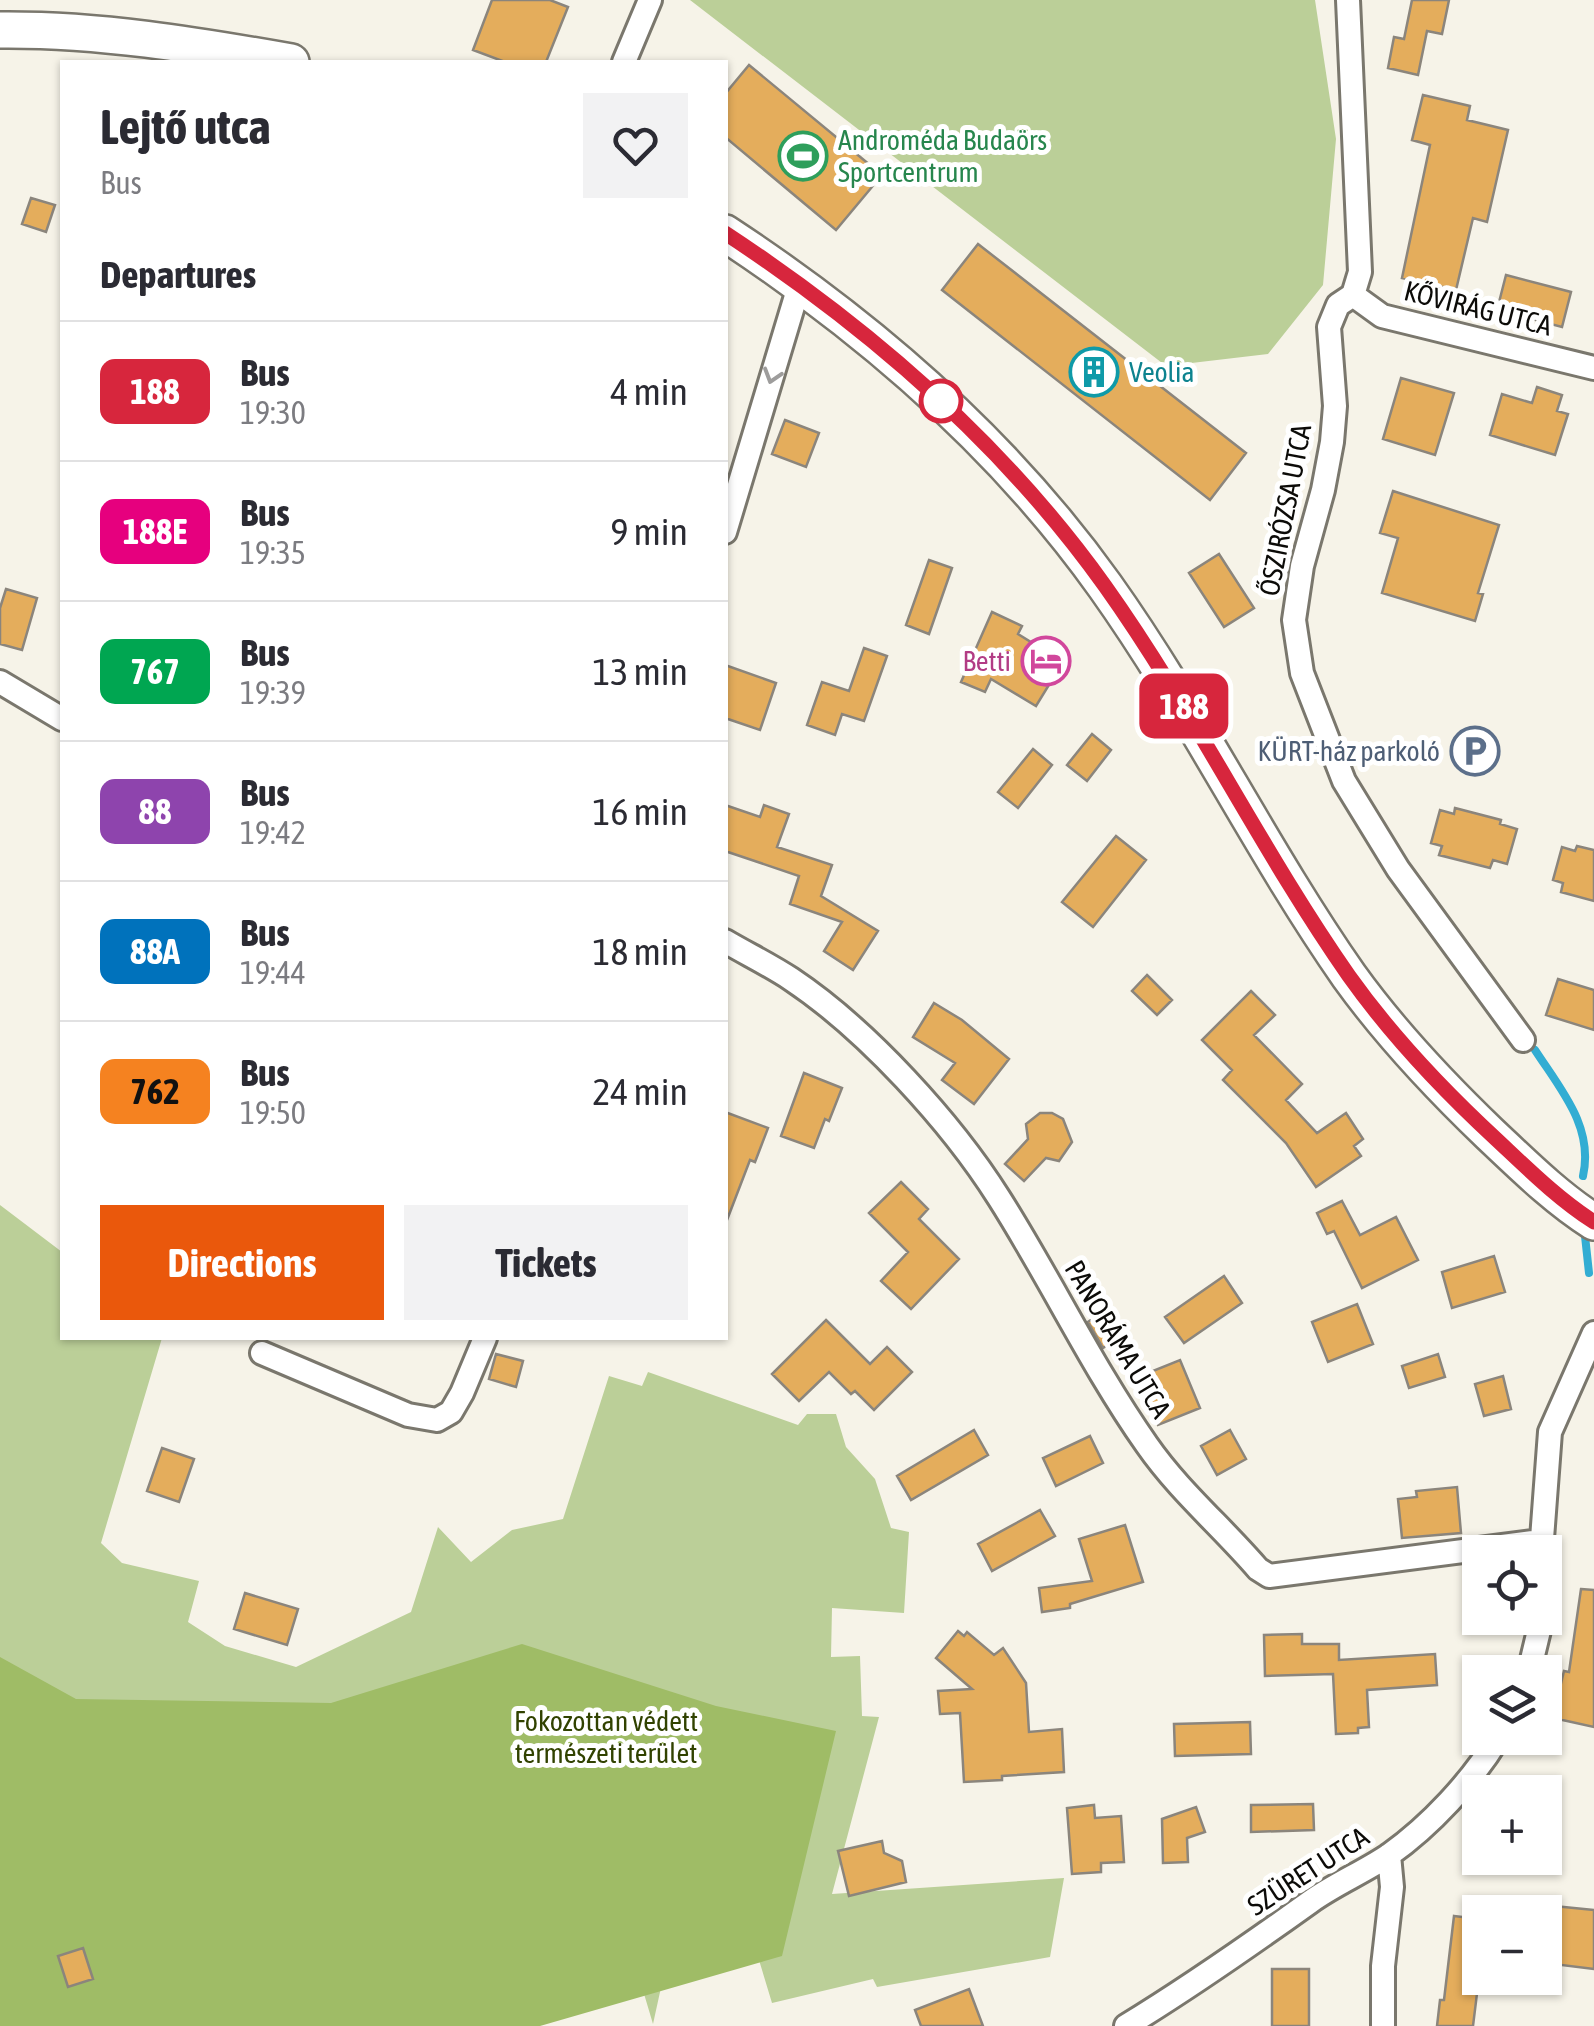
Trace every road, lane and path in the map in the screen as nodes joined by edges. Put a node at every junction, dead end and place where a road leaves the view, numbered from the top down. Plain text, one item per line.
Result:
1 (650, 0) edge
2 (1348, 0) edge
3 (0, 30) edge
4 (280, 60) edge
5 (625, 60) edge
6 (728, 235) edge
7 (800, 282) junction
8 (1353, 295) junction
9 (1594, 368) edge
10 (728, 522) edge
11 (0, 682) edge
12 (60, 719) edge
13 (728, 943) edge
14 (1523, 1040) dead end
15 (1594, 1222) edge
16 (1594, 1332) edge
17 (483, 1340) edge
18 (262, 1353) dead end
19 (1543, 1535) edge
20 (1462, 1555) edge
21 (1486, 1755) edge
22 (1389, 1854) junction
23 (1126, 2026) edge
24 (1383, 2026) edge

1 - 5 street
2 - 8 street, ŐSZIRÓZSA UTCA
3 - 4 main road
6 - 7 main road
7 -> 10 street
7 - 15 main road
8 - 9 street, KŐVIRÁG UTCA
8 - 14 street, ŐSZIRÓZSA UTCA
11 - 12 street
13 - 20 street, PANORÁMA UTCA
16 - 19 street
17 - 18 street
21 - 22 street, SZÜRET UTCA
22 - 23 street, SZÜRET UTCA
22 - 24 street

